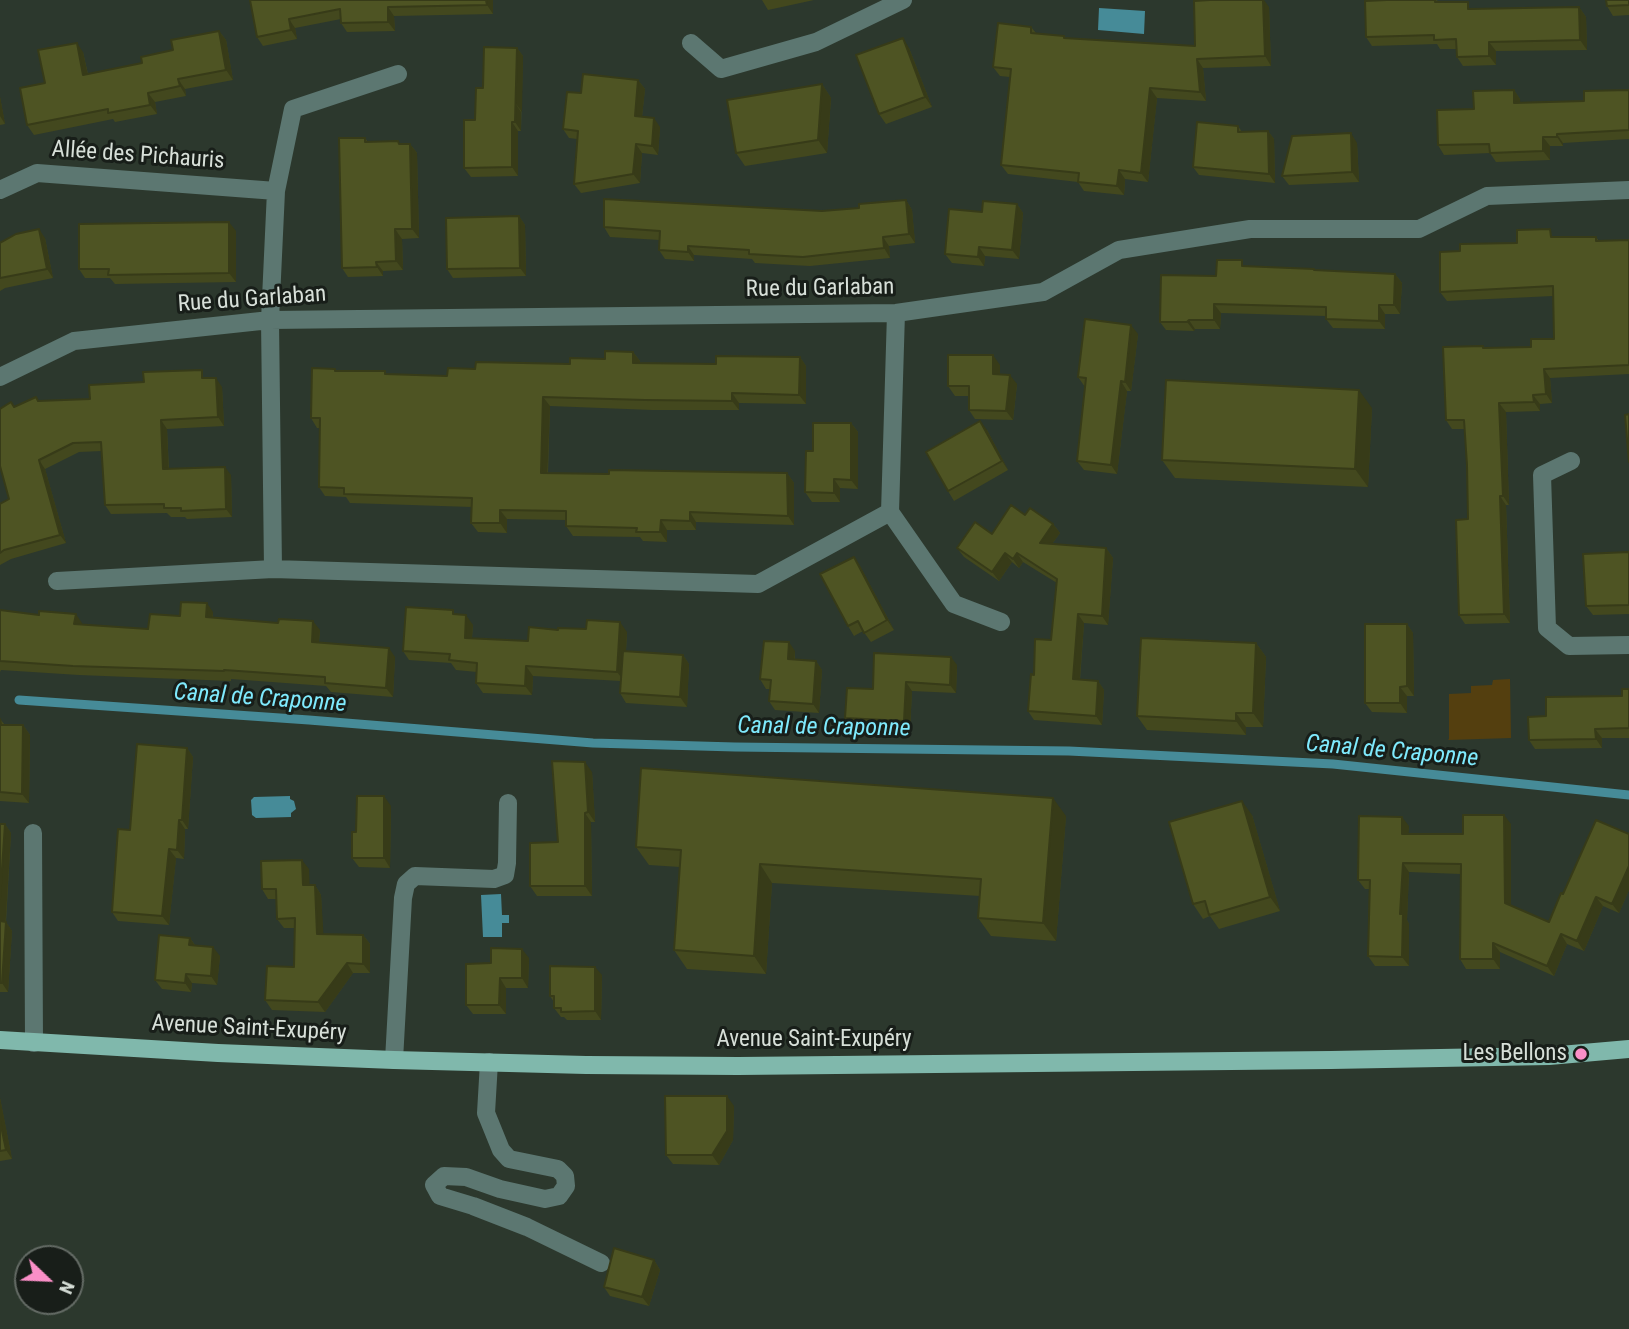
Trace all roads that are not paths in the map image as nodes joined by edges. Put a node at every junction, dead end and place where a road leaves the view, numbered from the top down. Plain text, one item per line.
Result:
1 (903, 0) edge
2 (691, 43) dead end
3 (398, 74) dead end
4 (0, 190) edge
5 (1629, 190) edge
6 (276, 191) junction
7 (896, 313) junction
8 (270, 320) junction
9 (0, 377) edge
10 (1571, 461) dead end
11 (890, 512) junction
12 (273, 569) junction
13 (57, 581) dead end
14 (1001, 622) dead end
15 (1629, 645) edge
16 (508, 803) dead end
17 (33, 833) dead end
18 (0, 1040) edge
19 (34, 1042) junction
20 (1629, 1049) edge
21 (394, 1060) junction
22 (489, 1062) junction
23 (601, 1263) dead end

1 - 2 street
3 - 6 street
4 - 6 street, Allée des Pichauris
5 - 7 street, Rue du Garlaban
6 - 8 street
7 - 8 street, Rue du Garlaban
7 - 11 street
8 - 9 street, Rue du Garlaban
8 - 12 street
10 - 15 street
11 - 12 street
11 - 14 street
12 - 13 street
16 - 21 street
17 - 19 street
18 - 19 main road, Avenue Saint-Exupéry
19 - 21 main road, Avenue Saint-Exupéry
20 - 22 main road, Avenue Saint-Exupéry
21 - 22 main road, Avenue Saint-Exupéry
22 - 23 street

